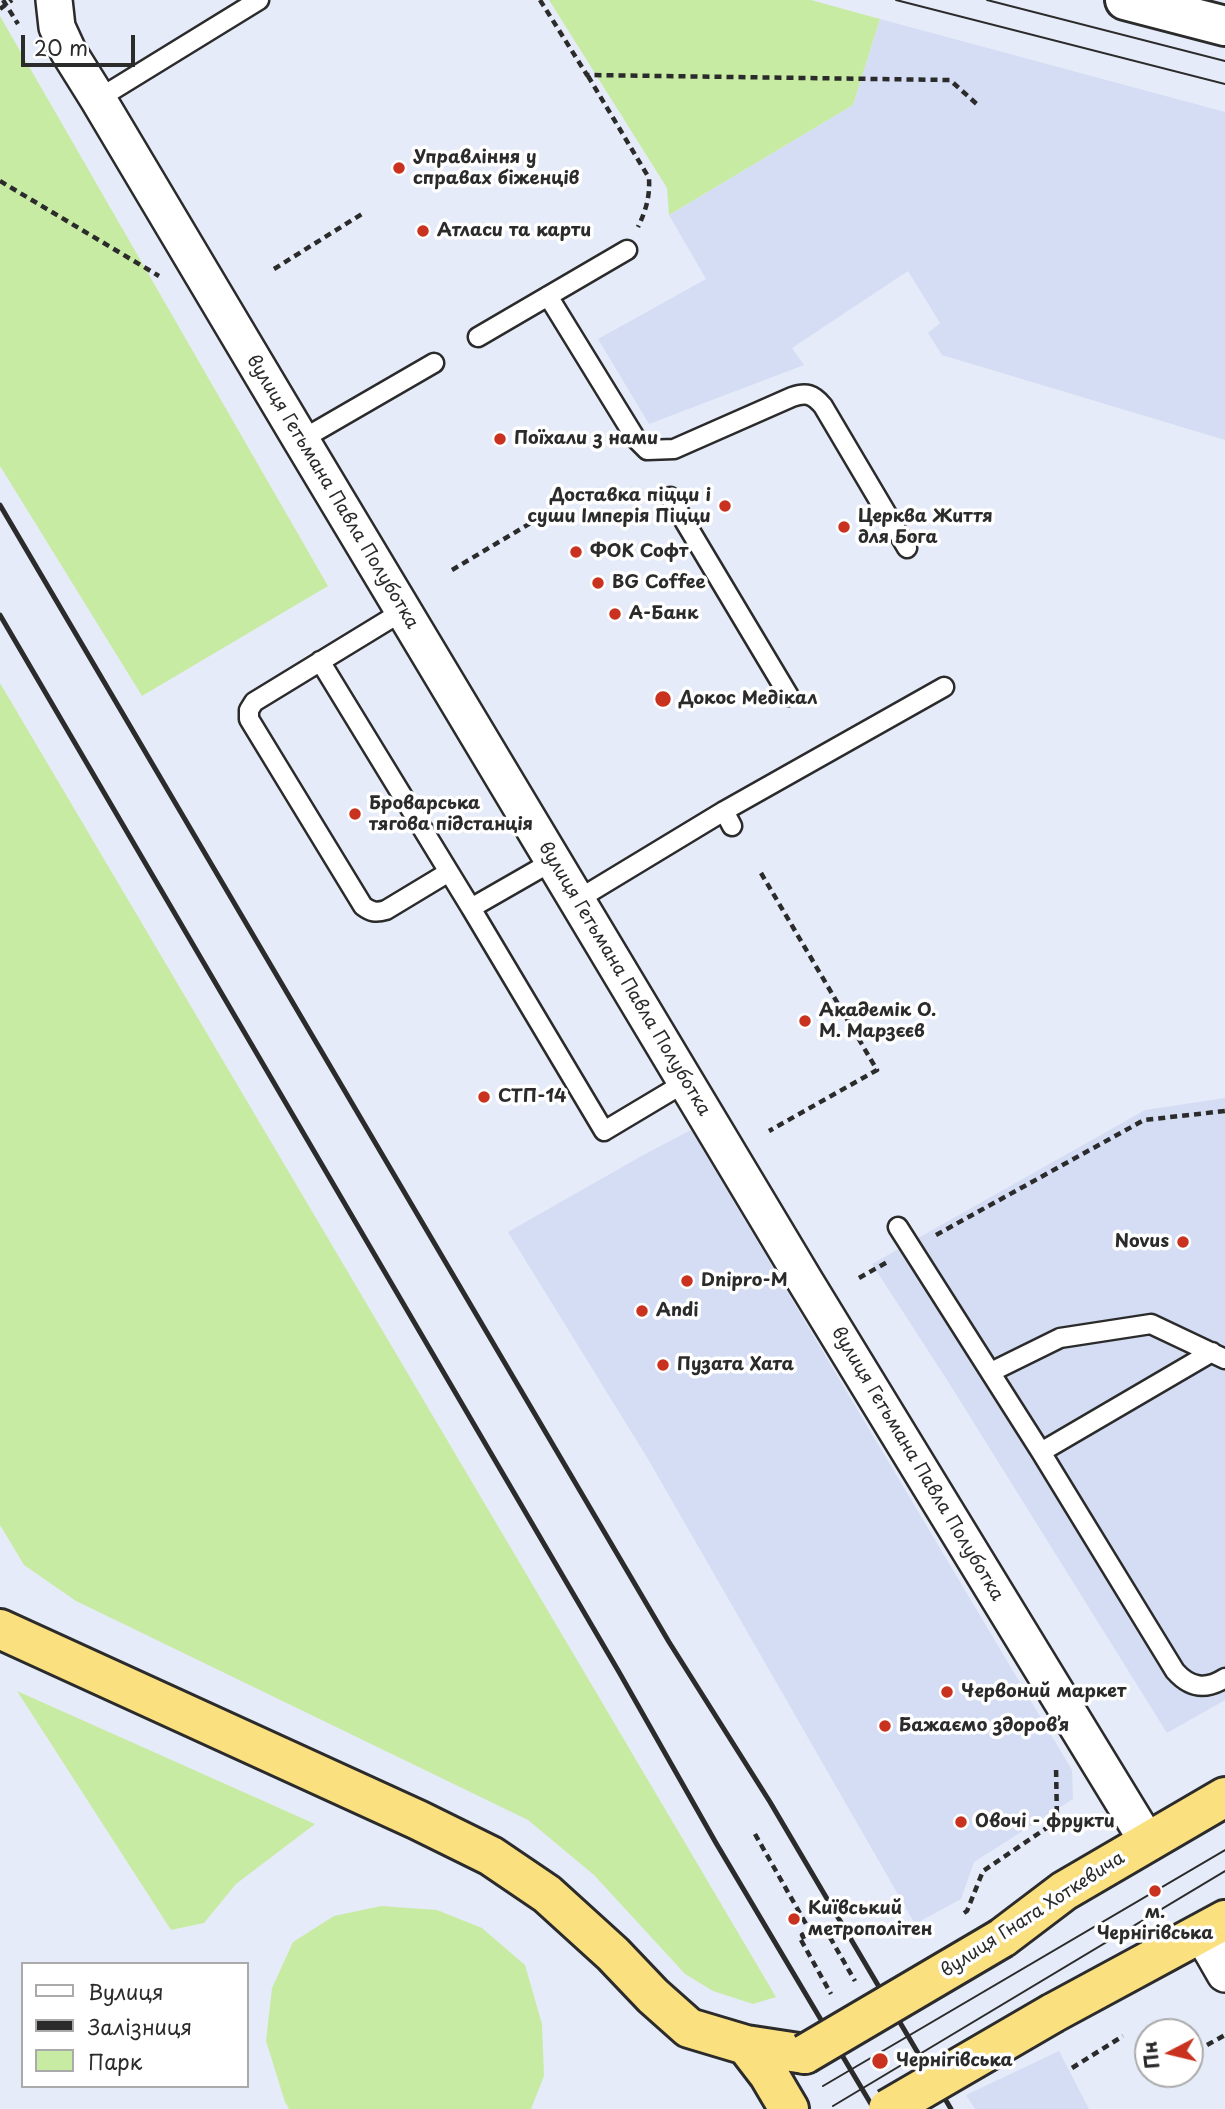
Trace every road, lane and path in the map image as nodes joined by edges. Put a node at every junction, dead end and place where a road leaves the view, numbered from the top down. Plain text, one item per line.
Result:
1 (12, 0) edge
2 (54, 0) edge
3 (259, 0) edge
4 (540, 0) edge
5 (1125, 0) edge
6 (5, 2) edge
7 (0, 9) edge
8 (1225, 26) edge
9 (21, 29) dead end
10 (587, 75) junction
11 (99, 99) junction
12 (980, 107) dead end
13 (0, 181) edge
14 (365, 212) dead end
15 (626, 250) joint
16 (160, 269) dead end
17 (274, 269) dead end
18 (548, 296) junction
19 (478, 337) dead end
20 (434, 363) dead end
21 (301, 440) junction
22 (670, 497) dead end
23 (539, 518) dead end
24 (907, 548) dead end
25 (452, 570) dead end
26 (403, 611) junction
27 (320, 661) junction
28 (944, 687) dead end
29 (789, 696) dead end
30 (553, 861) junction
31 (449, 872) junction
32 (761, 873) dead end
33 (577, 900) junction
34 (471, 908) junction
35 (686, 1082) junction
36 (1225, 1111) edge
37 (769, 1131) dead end
38 (898, 1227) dead end
39 (912, 1248) junction
40 (859, 1278) dead end
41 (1218, 1355) edge
42 (991, 1372) junction
43 (1041, 1452) junction
44 (0, 1629) edge
45 (1225, 1678) edge
46 (1049, 1756) dead end
47 (1225, 1797) edge
48 (755, 1834) dead end
49 (1147, 1841) junction
50 (956, 1918) dead end
51 (1213, 1927) edge
52 (810, 1931) junction
53 (1225, 1974) edge
54 (855, 1981) dead end
55 (832, 1994) dead end
56 (1225, 2035) edge
57 (1123, 2036) dead end
58 (746, 2045) junction
59 (1207, 2045) dead end
60 (1072, 2068) dead end
61 (789, 2109) edge
62 (888, 2109) edge

1 - 6 path
2 - 11 street, вулиця Гетьмана Павла Полуботка
3 - 11 lane
4 - 10 path
5 - 8 street
6 - 7 path
6 - 9 path
10 - 12 path
10 - 15 path
11 - 21 street, вулиця Гетьмана Павла Полуботка
13 - 16 path
14 - 17 path
15 - 18 lane
18 - 19 lane
18 - 24 lane
20 - 21 lane
21 - 26 street, вулиця Гетьмана Павла Полуботка
22 - 29 lane
23 - 25 path
26 - 27 lane
26 - 30 street, вулиця Гетьмана Павла Полуботка
27 - 31 lane
27 - 31 lane
28 - 33 lane
30 - 33 street, вулиця Гетьмана Павла Полуботка
30 - 34 lane
31 - 34 lane
32 - 37 path
33 - 35 street, вулиця Гетьмана Павла Полуботка
34 - 35 lane
35 - 49 street, вулиця Гетьмана Павла Полуботка
36 - 39 path
38 - 39 lane
39 - 40 path
39 - 42 lane
41 - 42 lane
41 - 43 lane
42 - 43 lane
43 - 45 lane
44 - 58 highway
46 - 50 path
47 - 49 highway, вулиця Гната Хоткевича
48 - 52 path
49 - 58 highway, вулиця Гната Хоткевича, bridge
51 - 53 street
51 - 62 highway, bridge
52 - 54 path
52 - 55 path
56 - 59 path
57 - 60 path
58 - 61 highway

